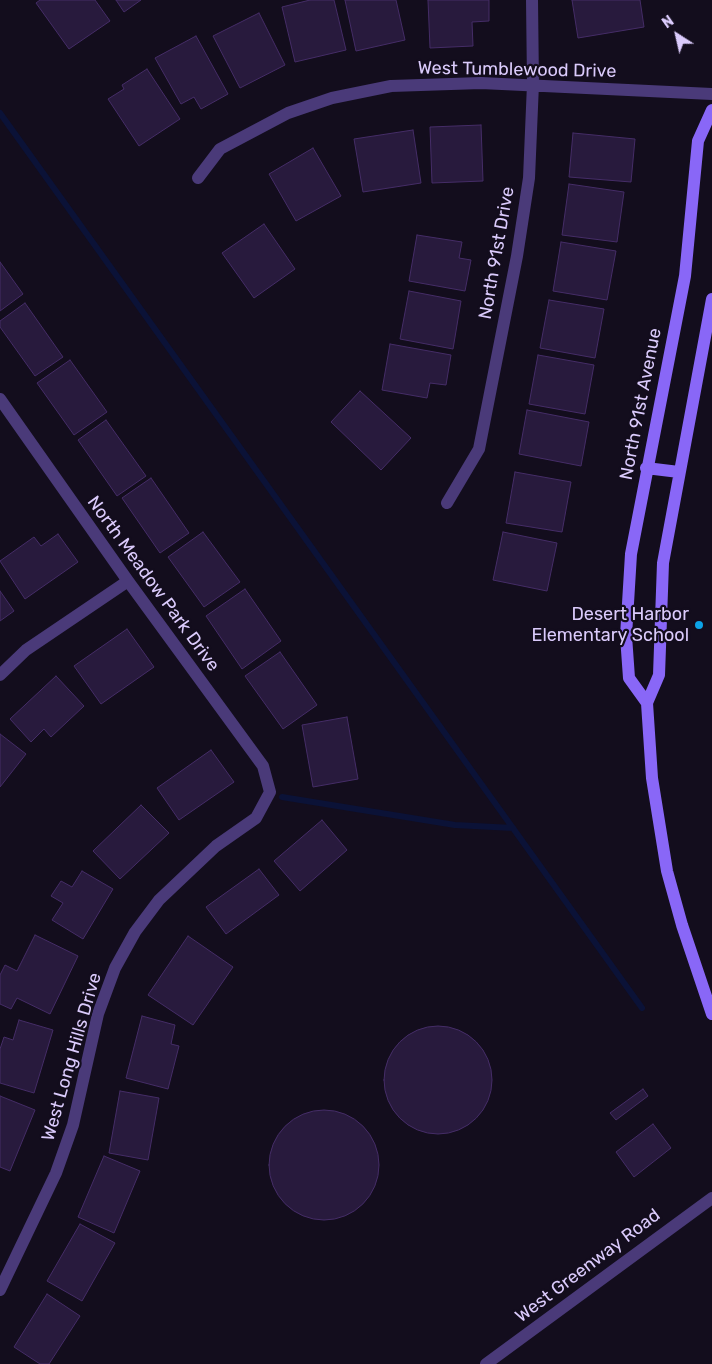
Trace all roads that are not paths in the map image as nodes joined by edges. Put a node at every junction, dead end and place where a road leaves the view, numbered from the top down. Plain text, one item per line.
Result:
1 (532, 0) edge
2 (533, 84) junction
3 (712, 94) edge
4 (712, 110) edge
5 (198, 178) dead end
6 (712, 299) edge
7 (0, 399) edge
8 (646, 468) junction
9 (679, 472) junction
10 (447, 503) dead end
11 (128, 581) junction
12 (0, 675) edge
13 (647, 704) junction
14 (270, 792) joint
15 (712, 1014) edge
16 (712, 1198) edge
17 (0, 1290) edge
18 (486, 1364) edge

1 - 2 street, North 91st Drive
2 - 3 street, West Tumblewood Drive
2 - 5 street, West Tumblewood Drive
2 - 10 street, North 91st Drive
4 - 8 main road, North 91st Avenue
6 - 9 main road
7 - 11 street, North Meadow Park Drive
8 - 9 main road
8 - 13 main road, North 91st Avenue
9 - 13 main road
11 - 12 street
11 - 14 street, North Meadow Park Drive
13 - 15 main road
14 - 17 street, West Long Hills Drive
16 - 18 street, West Greenway Road

